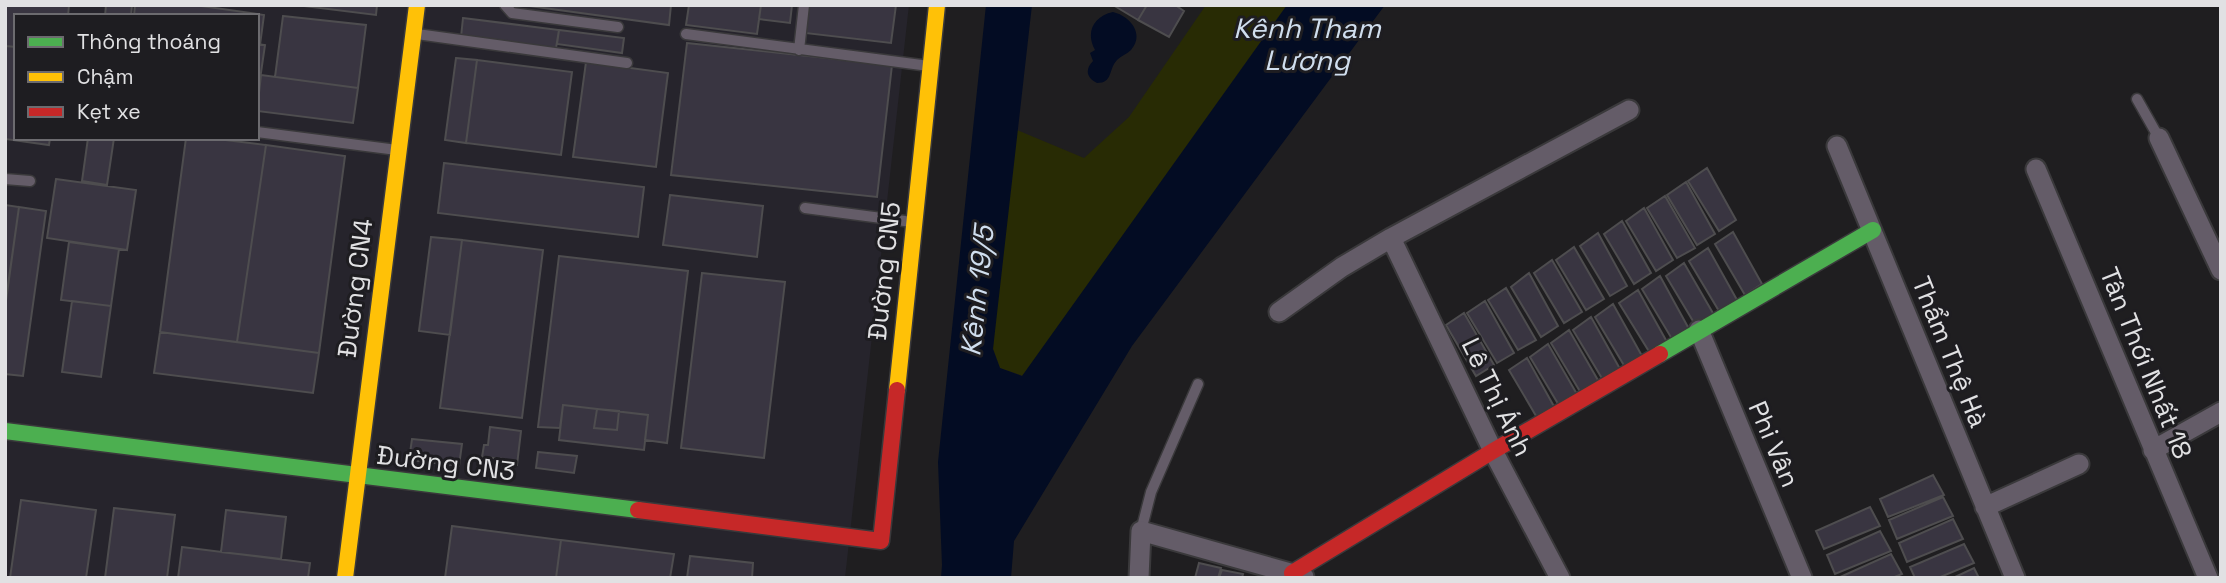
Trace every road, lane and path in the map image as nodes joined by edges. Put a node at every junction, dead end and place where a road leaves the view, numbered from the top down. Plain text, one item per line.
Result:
1 (417, 5) edge
2 (505, 5) edge
3 (804, 5) edge
4 (937, 5) edge
5 (618, 27) dead end
6 (412, 34) junction
7 (686, 34) dead end
8 (799, 50) junction
9 (627, 62) dead end
10 (930, 66) junction
11 (2137, 99) dead end
12 (1629, 110) dead end
13 (259, 131) edge
14 (2159, 138) joint
15 (1837, 146) dead end
16 (398, 150) junction
17 (2036, 169) dead end
18 (5, 179) edge
19 (30, 181) dead end
20 (805, 208) dead end
21 (913, 222) junction
22 (1873, 230) junction
23 (1391, 238) junction
24 (2221, 270) edge
25 (1279, 312) dead end
26 (1699, 330) junction
27 (1198, 384) dead end
28 (2221, 412) edge
29 (5, 431) edge
30 (2153, 450) junction
31 (1493, 451) junction
32 (2079, 464) dead end
33 (356, 477) junction
34 (1984, 507) junction
35 (1141, 531) junction
36 (881, 541) joint
37 (1300, 575) edge
38 (345, 578) edge
39 (1139, 578) edge
40 (1560, 578) edge
41 (1802, 578) edge
42 (2015, 578) edge
43 (2208, 578) edge

1 - 6 street, Đường CN4
2 - 5 lane
3 - 8 lane
4 - 10 street, Đường CN5
6 - 9 lane
6 - 16 street, Đường CN4
7 - 8 lane
8 - 10 lane
10 - 21 street, Đường CN5
11 - 14 lane
12 - 23 street
13 - 16 lane
14 - 24 street
15 - 22 street, Thẩm Thệ Hà
16 - 33 street, Đường CN4
17 - 30 street, Tân Thới Nhất 18
18 - 19 lane
20 - 21 lane
21 - 36 street, Đường CN5
22 - 26 street
22 - 34 street, Thẩm Thệ Hà
23 - 25 street
23 - 31 street, Lê Thị Ánh
26 - 31 street
26 - 41 street, Phi Vân
27 - 35 lane
28 - 30 street
29 - 33 street, Đường CN3
30 - 43 street, Tân Thới Nhất 18
31 - 37 street
31 - 40 street, Lê Thị Ánh
32 - 34 street
33 - 36 street, Đường CN3
33 - 38 street, Đường CN4
34 - 42 street, Thẩm Thệ Hà
35 - 37 street
35 - 39 street

